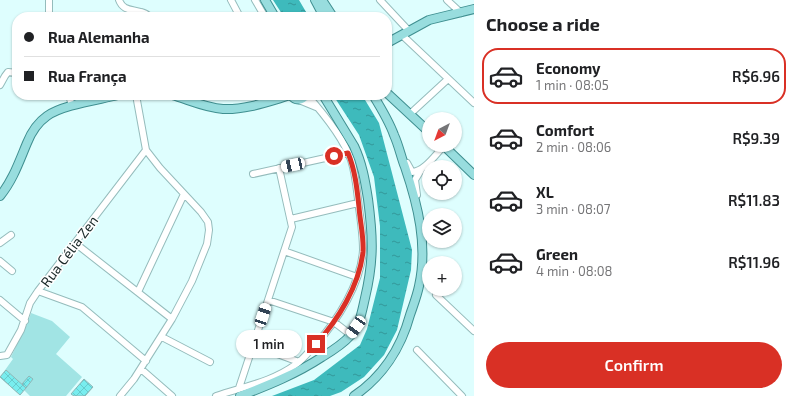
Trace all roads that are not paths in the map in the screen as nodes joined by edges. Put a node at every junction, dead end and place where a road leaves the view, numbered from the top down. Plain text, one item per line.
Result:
1 (49, 0) edge
2 (119, 0) edge
3 (232, 0) edge
4 (255, 0) edge
5 (265, 0) edge
6 (315, 0) edge
7 (322, 0) edge
8 (380, 0) edge
9 (447, 0) edge
10 (474, 9) edge
11 (49, 12) edge
12 (142, 12) edge
13 (238, 12) edge
14 (262, 12) edge
15 (272, 12) edge
16 (321, 12) edge
17 (330, 12) edge
18 (389, 12) edge
19 (460, 13) junction
20 (392, 16) edge
21 (405, 33) junction
22 (392, 40) edge
23 (12, 72) edge
24 (448, 79) junction
25 (0, 85) edge
26 (392, 98) edge
27 (70, 100) edge
28 (97, 100) edge
29 (137, 100) edge
30 (189, 100) edge
31 (272, 100) edge
32 (307, 100) edge
33 (308, 100) edge
34 (326, 100) edge
35 (376, 100) edge
36 (474, 103) edge
37 (72, 106) junction
38 (320, 110) junction
39 (410, 114) junction
40 (422, 125) edge
41 (146, 150) junction
42 (400, 151) junction
43 (438, 152) edge
44 (449, 152) edge
45 (348, 153) junction
46 (430, 160) edge
47 (279, 168) junction
48 (422, 168) edge
49 (422, 169) edge
50 (254, 174) dead end
51 (474, 175) edge
52 (184, 194) junction
53 (0, 196) edge
54 (358, 204) junction
55 (417, 209) junction
56 (291, 219) junction
57 (11, 235) dead end
58 (0, 243) edge
59 (75, 243) junction
60 (284, 251) junction
61 (0, 261) edge
62 (12, 271) dead end
63 (357, 276) junction
64 (38, 291) junction
65 (138, 292) junction
66 (437, 296) edge
67 (0, 300) edge
68 (268, 300) junction
69 (172, 319) junction
70 (25, 321) junction
71 (334, 322) junction
72 (474, 331) edge
73 (351, 335) junction
74 (162, 336) junction
75 (253, 345) junction
76 (416, 350) dead end
77 (1, 356) edge
78 (146, 361) junction
79 (210, 362) dead end
80 (299, 362) junction
81 (141, 369) junction
82 (239, 392) edge
83 (120, 396) edge
84 (172, 396) edge
85 (216, 396) edge
86 (354, 396) edge
87 (462, 396) edge

1 - 11 street
2 - 12 street
3 - 13 street
4 - 14 street
5 - 15 main road
6 - 16 main road
7 - 17 main road
8 - 18 street
9 - 19 street
10 - 19 main road
19 - 21 main road
20 - 21 street
21 - 22 main road
21 - 24 street
23 - 25 street
24 - 36 street
24 - 39 street
26 - 39 main road
27 - 37 street
28 - 37 main road
29 - 41 street
30 - 31 main road
32 - 38 street
33 - 38 street
34 - 73 main road
35 - 42 main road
37 - 53 main road
38 - 45 street
39 - 40 main road
41 - 52 street
41 - 59 street, Rua Célia Zen
42 - 48 street
42 - 55 main road
43 - 46 street
44 - 51 main road
45 - 47 street
45 - 54 street
47 - 50 street
47 - 56 street
49 - 55 street
52 - 65 street
52 - 69 street
54 - 56 street
54 - 63 street
55 - 86 main road
56 - 60 street
57 - 58 street
59 - 64 street, Rua Célia Zen
59 - 65 street
60 - 63 street
60 - 68 street
61 - 62 street
63 - 71 street
64 - 70 street, Rua Célia Zen
64 - 78 street
65 - 69 street
66 - 72 street
67 - 70 street
68 - 71 street
68 - 75 street
69 - 74 street
70 - 77 street, Rua Célia Zen
71 - 73 street
71 - 80 street
73 - 82 main road
74 - 78 street
74 - 79 street
75 - 80 street
75 - 82 street
76 - 87 street
78 - 81 street
80 - 82 street
81 - 83 street
81 - 84 street
82 - 85 street

